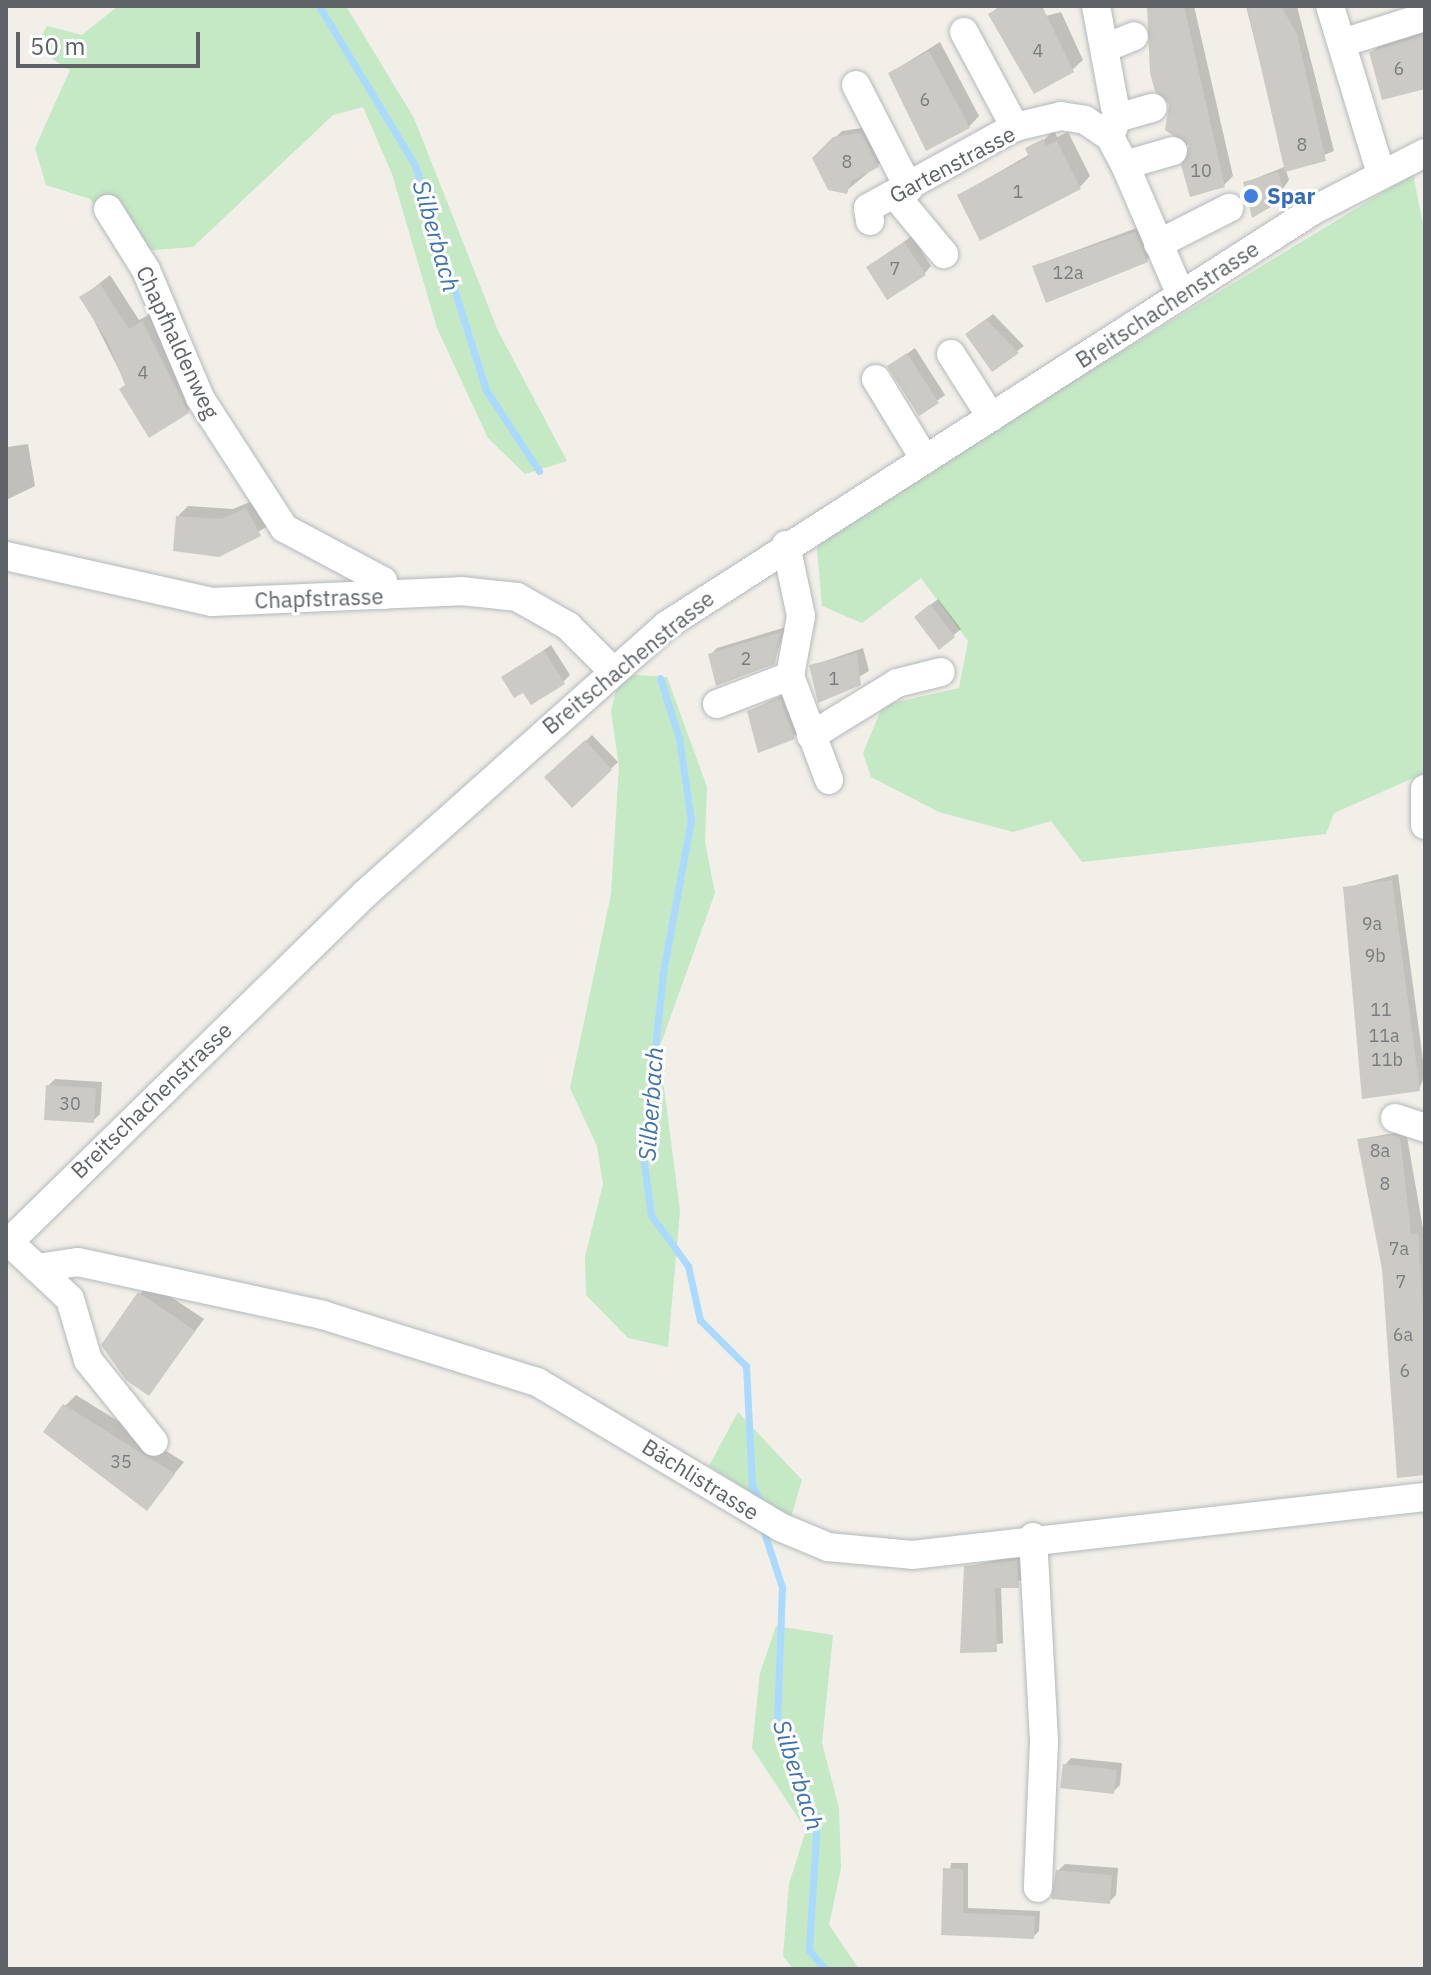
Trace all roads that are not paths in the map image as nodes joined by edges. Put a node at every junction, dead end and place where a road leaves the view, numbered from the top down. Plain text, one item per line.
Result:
1 (1096, 6) edge
2 (1330, 6) edge
3 (1425, 17) edge
4 (964, 32) dead end
5 (1134, 36) dead end
6 (1342, 43) junction
7 (1105, 48) junction
8 (856, 85) dead end
9 (1153, 108) dead end
10 (1015, 127) junction
11 (1113, 128) junction
12 (1173, 151) dead end
13 (1425, 153) edge
14 (1380, 171) junction
15 (1123, 177) junction
16 (902, 191) junction
17 (1229, 208) dead end
18 (108, 209) dead end
19 (869, 214) dead end
20 (1158, 244) junction
21 (944, 254) dead end
22 (1181, 295) junction
23 (951, 354) dead end
24 (876, 379) dead end
25 (991, 417) junction
26 (924, 458) junction
27 (786, 545) junction
28 (6, 556) edge
29 (384, 595) junction
30 (612, 670) junction
31 (941, 672) dead end
32 (790, 676) junction
33 (717, 704) dead end
34 (811, 736) junction
35 (829, 780) dead end
36 (1425, 789) edge
37 (1425, 825) edge
38 (1395, 1118) dead end
39 (1425, 1130) edge
40 (8, 1243) edge
41 (37, 1268) junction
42 (154, 1442) dead end
43 (1425, 1497) edge
44 (1033, 1537) junction
45 (1038, 1888) dead end

1 - 7 street
2 - 6 street
3 - 6 street
4 - 10 street
5 - 7 street
6 - 14 street
7 - 11 street
8 - 16 street
9 - 11 street
10 - 11 street, Gartenstrasse
10 - 16 street, Gartenstrasse
11 - 15 street
12 - 15 street
13 - 14 street, Breitschachenstrasse
14 - 22 street, Breitschachenstrasse
15 - 20 street
16 - 19 street, Gartenstrasse
16 - 21 street
17 - 20 street
18 - 29 street, Chapfhaldenweg
20 - 22 street
22 - 25 street, Breitschachenstrasse
23 - 25 street
24 - 26 street
25 - 26 street, Breitschachenstrasse
26 - 27 street, Breitschachenstrasse
27 - 30 street, Breitschachenstrasse
27 - 32 street
28 - 29 street, Chapfstrasse
29 - 30 street, Chapfstrasse
30 - 40 street, Breitschachenstrasse
31 - 34 street
32 - 33 street
32 - 34 street
34 - 35 street
36 - 37 street
38 - 39 street
40 - 41 street
41 - 42 street
41 - 44 street, Bächlistrasse
43 - 44 street, Bächlistrasse
44 - 45 street

